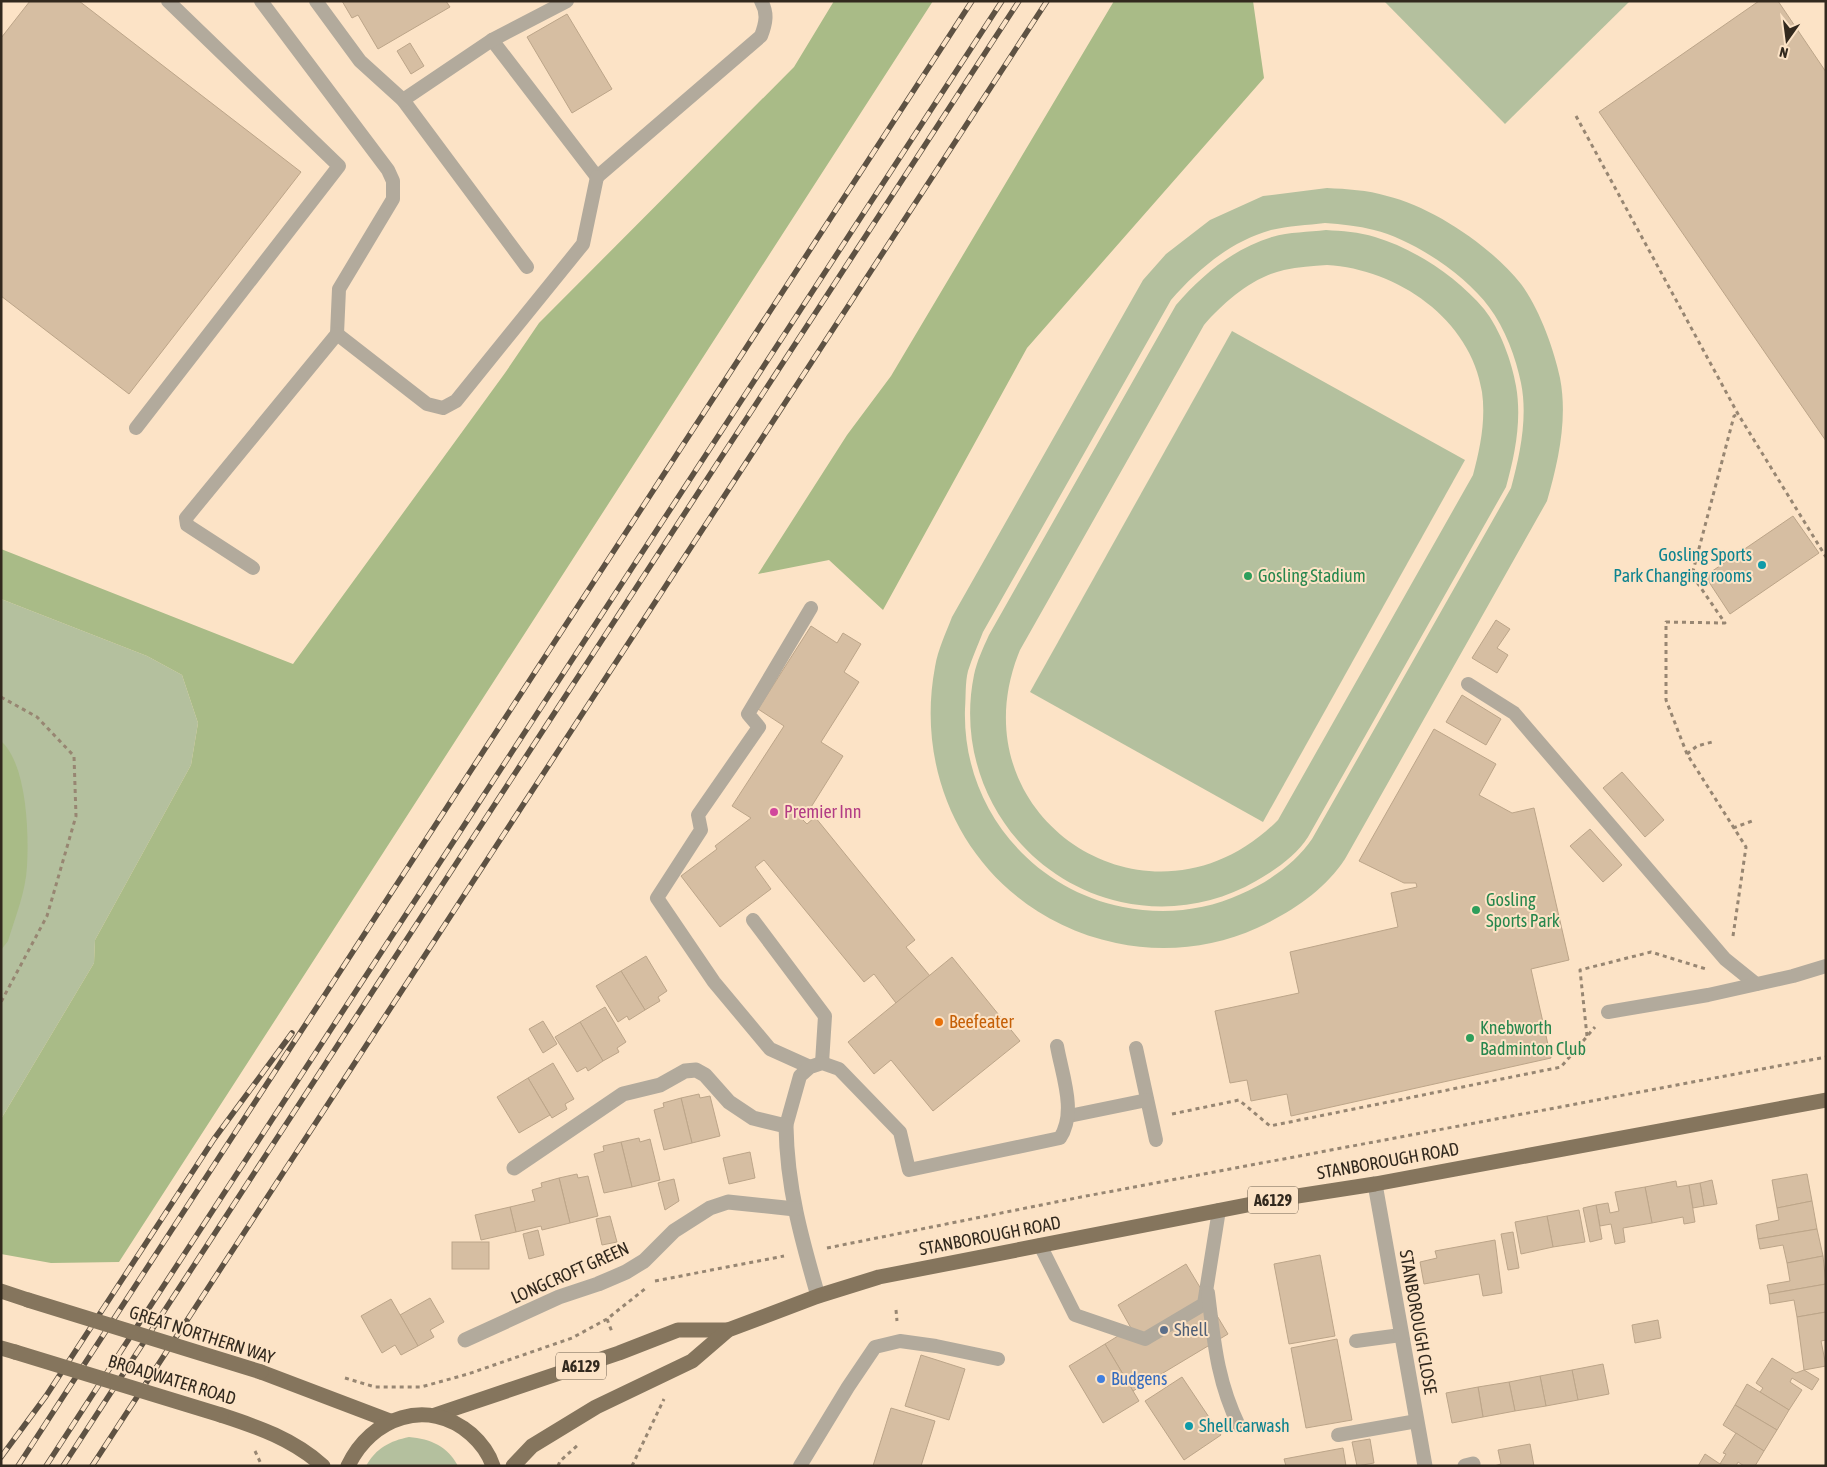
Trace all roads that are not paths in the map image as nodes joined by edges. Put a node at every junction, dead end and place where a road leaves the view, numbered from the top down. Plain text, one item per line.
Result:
1 (168, 1) edge
2 (261, 1) edge
3 (316, 1) edge
4 (567, 1) edge
5 (761, 1) edge
6 (492, 40) junction
7 (403, 100) junction
8 (597, 177) junction
9 (527, 267) dead end
10 (337, 334) junction
11 (136, 428) dead end
12 (252, 568) dead end
13 (811, 608) dead end
14 (1468, 684) dead end
15 (753, 920) dead end
16 (1826, 966) edge
17 (1756, 984) junction
18 (1608, 1012) road end
19 (1057, 1046) dead end
20 (1136, 1048) dead end
21 (816, 1065) junction
22 (1147, 1100) junction
23 (1826, 1100) edge
24 (1069, 1116) junction
25 (786, 1126) junction
26 (1156, 1140) dead end
27 (514, 1168) dead end
28 (1375, 1184) junction
29 (795, 1209) junction
30 (1219, 1210) junction
31 (1040, 1245) junction
32 (1207, 1284) junction
33 (1, 1291) edge
34 (818, 1296) junction
35 (728, 1330) junction
36 (1401, 1335) junction
37 (465, 1340) dead end
38 (1356, 1341) dead end
39 (8, 1350) edge
40 (998, 1359) dead end
41 (434, 1415) junction
42 (390, 1421) junction
43 (1417, 1421) junction
44 (1239, 1426) dead end
45 (1338, 1435) dead end
46 (323, 1466) edge
47 (348, 1466) edge
48 (493, 1466) edge
49 (513, 1466) edge
50 (800, 1466) edge
51 (1425, 1466) edge

1 - 11 lane
2 - 10 lane
3 - 7 lane
4 - 6 lane
5 - 8 lane
6 - 7 lane
6 - 8 lane
7 - 9 lane
8 - 10 lane
10 - 12 lane
13 - 21 lane
14 - 17 lane
15 - 21 lane
16 - 17 lane
17 - 18 lane
19 - 24 lane
20 - 22 lane
21 - 24 lane
21 - 25 lane
22 - 24 lane
22 - 26 lane
23 - 28 main road, STANBOROUGH ROAD / A6129
25 - 27 street
25 - 29 street
28 - 30 main road, STANBOROUGH ROAD / A6129
28 - 36 street, STANBOROUGH CLOSE
29 - 34 street
29 - 37 street, LONGCROFT GREEN
30 - 31 main road, STANBOROUGH ROAD / A6129
30 - 32 lane
31 - 32 lane
31 - 34 main road, STANBOROUGH ROAD / A6129
32 - 44 lane
33 - 42 main road, GREAT NORTHERN WAY, bridge
34 - 35 main road, STANBOROUGH ROAD / A6129
35 - 41 main road, STANBOROUGH ROAD / A6129
35 - 49 main road, STANBOROUGH ROAD / A6129
36 - 38 lane
36 - 43 street, STANBOROUGH CLOSE
39 - 46 main road, BROADWATER ROAD, bridge
40 - 50 lane
41 - 42 main road
41 - 48 main road
42 - 47 main road
43 - 45 lane
43 - 51 street, STANBOROUGH CLOSE

